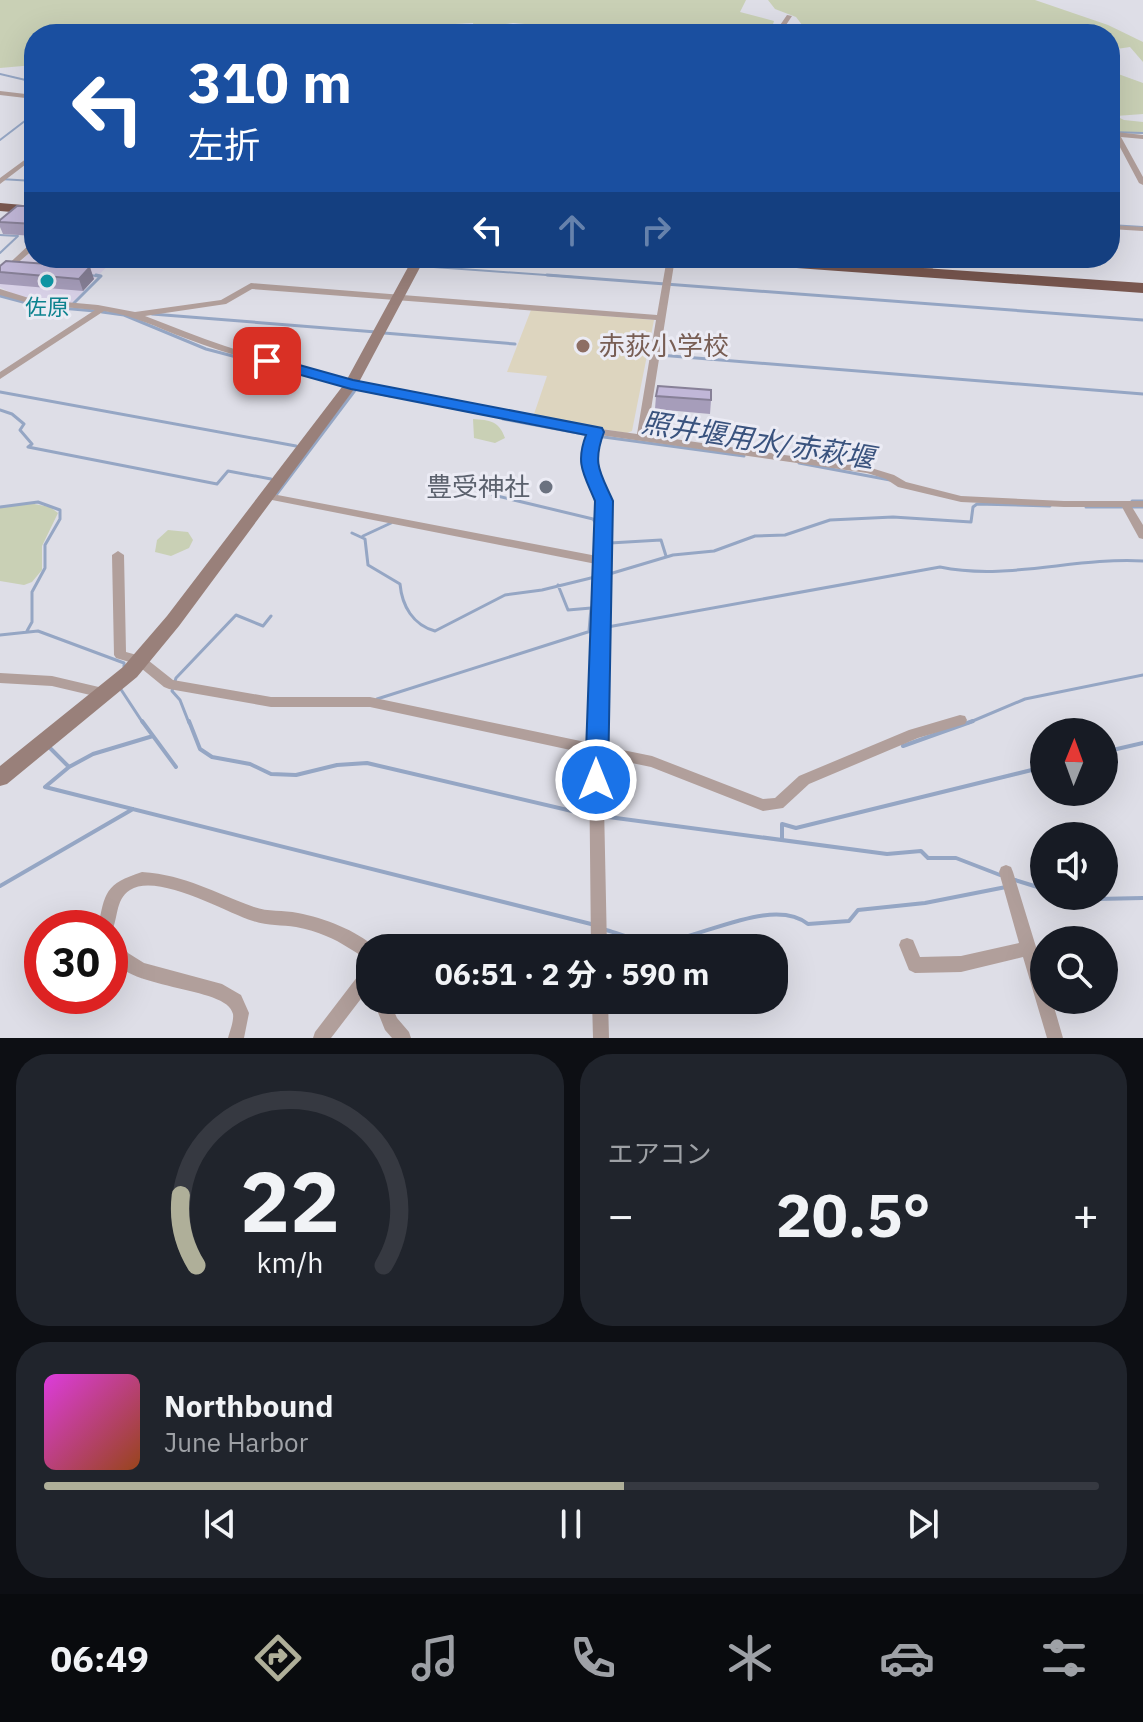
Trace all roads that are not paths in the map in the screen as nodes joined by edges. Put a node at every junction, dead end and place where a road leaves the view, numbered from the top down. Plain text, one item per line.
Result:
1 (789, 16) dead end
2 (784, 24) edge
3 (0, 93) edge
4 (24, 96) edge
5 (1120, 135) edge
6 (1143, 137) edge
7 (1120, 145) edge
8 (24, 163) edge
9 (0, 182) edge
10 (1143, 183) edge
11 (0, 205) edge
12 (24, 206) edge
13 (1120, 228) edge
14 (1143, 229) edge
15 (24, 254) edge
16 (414, 268) edge
17 (670, 268) edge
18 (940, 268) edge
19 (0, 276) edge
20 (1143, 285) edge
21 (0, 292) edge
22 (399, 298) junction
23 (101, 310) junction
24 (133, 315) junction
25 (662, 318) junction
26 (0, 376) edge
27 (351, 384) junction
28 (596, 432) junction
29 (641, 439) junction
30 (267, 496) junction
31 (1125, 504) junction
32 (1143, 504) edge
33 (1143, 535) edge
34 (118, 555) dead end
35 (603, 561) junction
36 (140, 660) junction
37 (0, 678) edge
38 (103, 693) junction
39 (960, 720) dead end
40 (596, 752) junction
41 (0, 777) edge
42 (1006, 872) dead end
43 (108, 910) edge
44 (599, 934) edge
45 (356, 945) edge
46 (907, 945) dead end
47 (1028, 948) junction
48 (128, 963) edge
49 (356, 992) edge
50 (387, 1014) edge
51 (600, 1014) edge
52 (236, 1038) edge
53 (321, 1038) edge
54 (403, 1038) edge
55 (601, 1038) edge
56 (1055, 1038) edge

1 - 2 street
3 - 4 street
5 - 6 street
7 - 10 street
8 - 9 street
11 - 12 highway
13 - 14 street
15 - 19 street
16 - 22 street
17 - 25 street
18 - 20 highway
21 - 23 street
22 - 24 street
22 - 25 street
22 - 27 street
23 - 24 street
23 - 26 street
24 - 27 street
25 - 29 street
27 - 28 street
27 - 30 street
28 - 29 street
28 - 35 street
29 - 31 street
30 - 35 street
30 - 36 street
31 - 32 street
31 - 33 street
34 - 36 street
35 - 40 street
36 - 38 street
36 - 40 street
37 - 38 street
38 - 41 street
39 - 40 street
40 - 44 street
42 - 47 street
43 - 45 street
46 - 47 street
47 - 56 street
48 - 52 street
49 - 53 street
50 - 54 street
51 - 55 street

